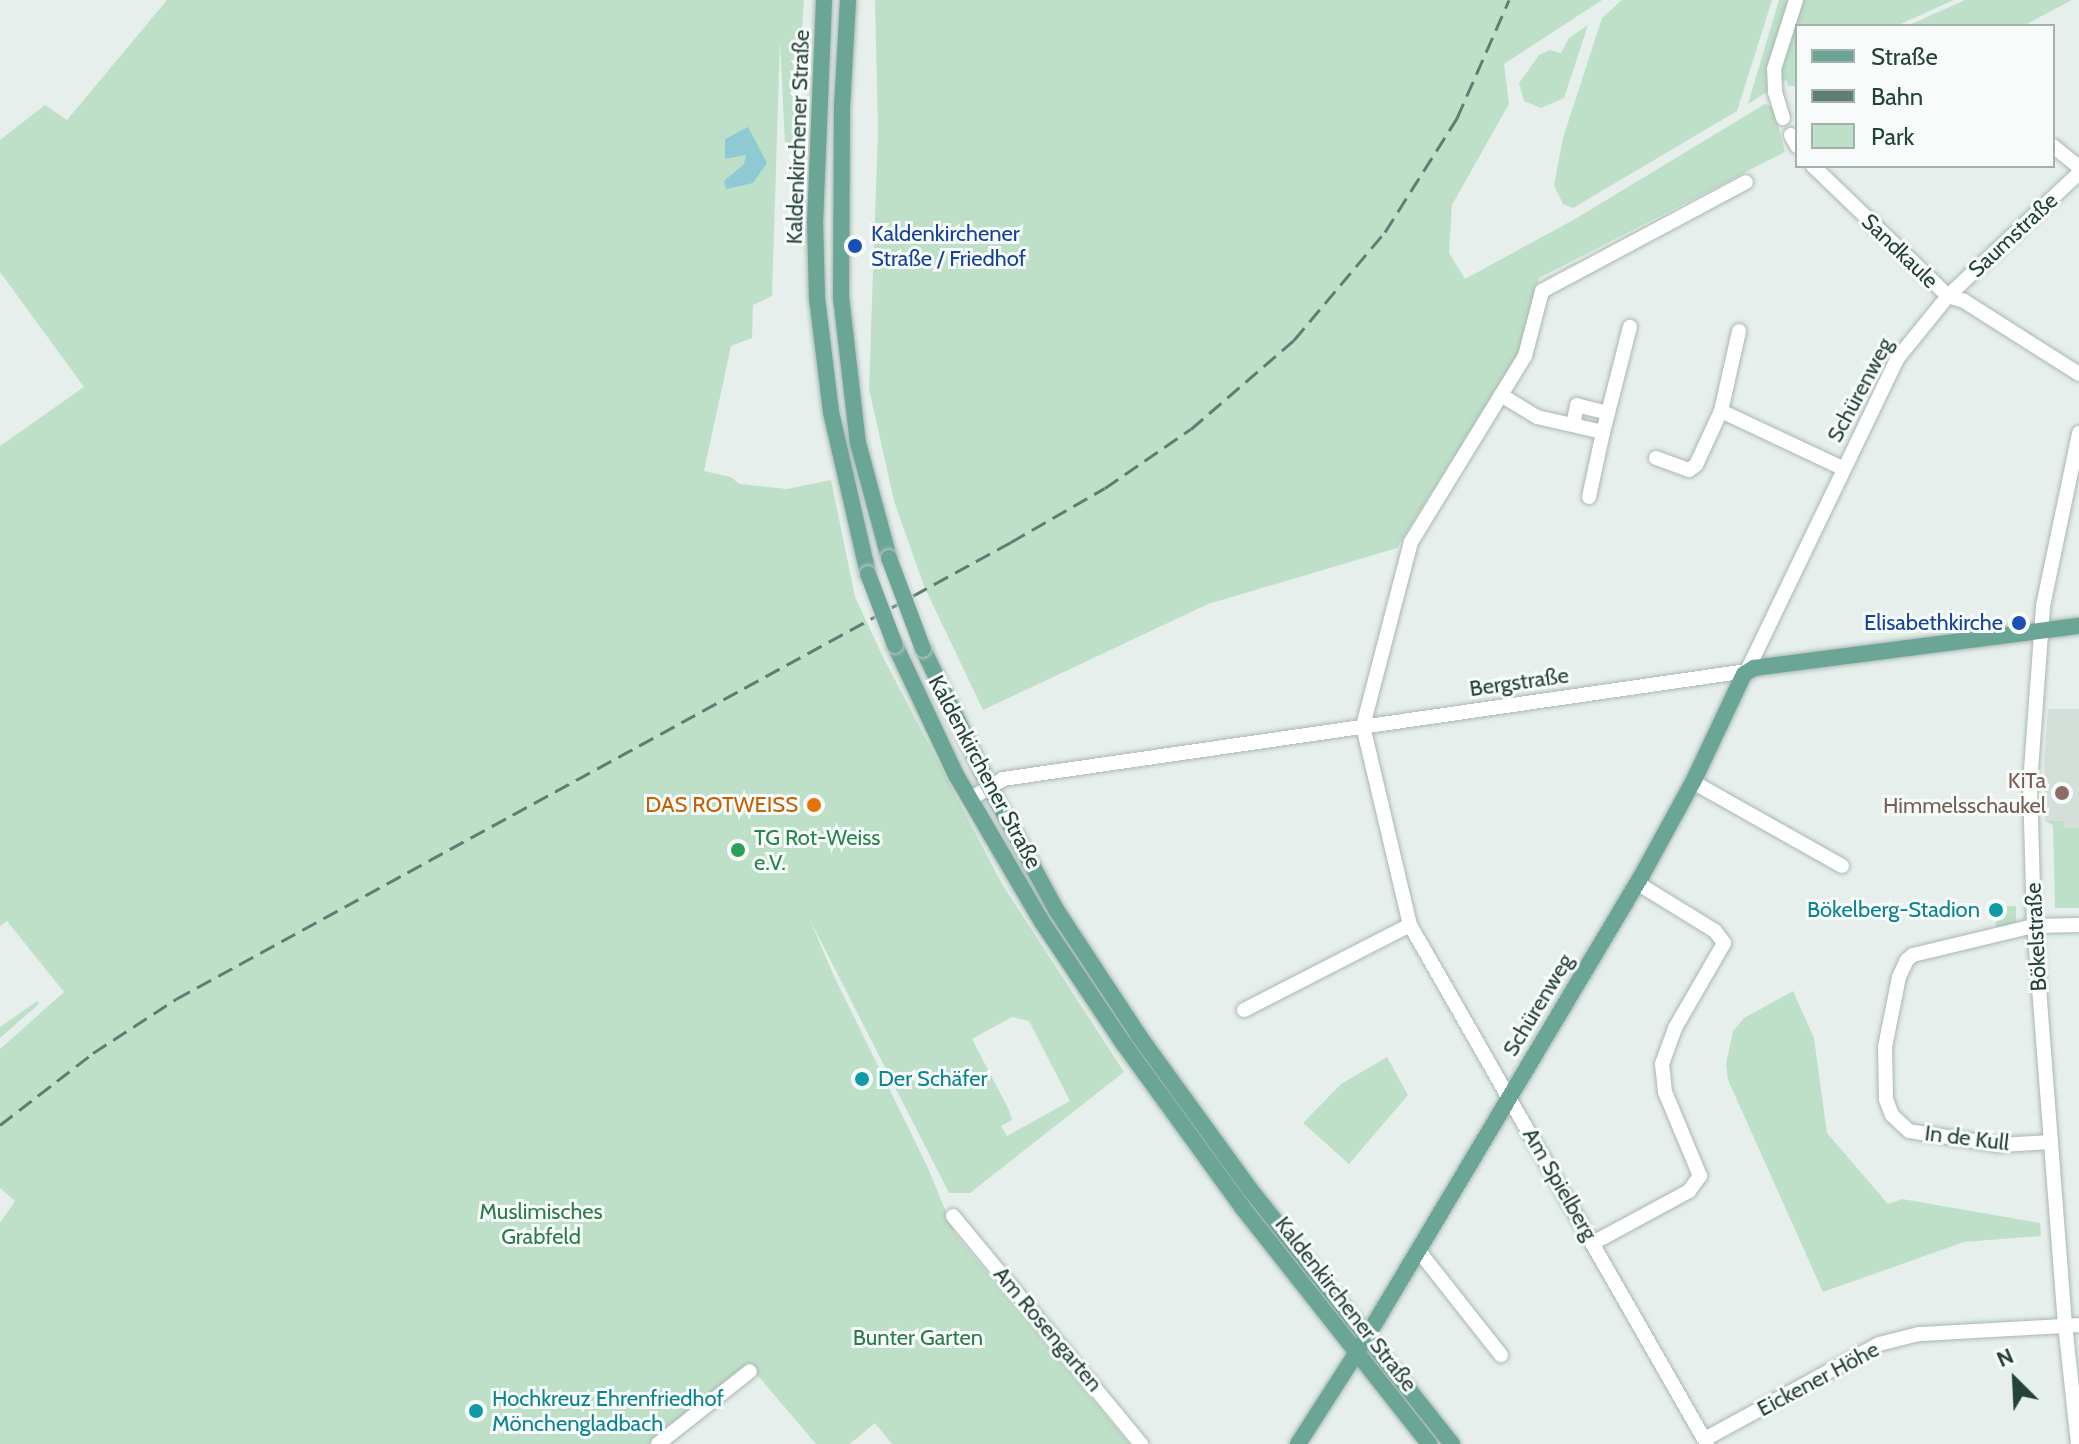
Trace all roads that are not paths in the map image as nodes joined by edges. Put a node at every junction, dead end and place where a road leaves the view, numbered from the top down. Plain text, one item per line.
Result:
1 (824, 0) edge
2 (848, 0) edge
3 (1796, 0) edge
4 (1783, 118) dead end
5 (2055, 148) edge
6 (2079, 167) edge
7 (1815, 168) edge
8 (2079, 173) edge
9 (1746, 182) dead end
10 (1948, 296) junction
11 (1630, 327) dead end
12 (1739, 331) dead end
13 (2079, 374) edge
14 (1501, 395) junction
15 (1721, 411) junction
16 (1608, 413) junction
17 (1573, 425) junction
18 (1603, 432) junction
19 (2079, 433) edge
20 (1656, 458) dead end
21 (1844, 469) junction
22 (1589, 497) dead end
23 (2079, 626) edge
24 (2041, 631) junction
25 (1747, 671) junction
26 (1363, 726) junction
27 (1693, 782) junction
28 (989, 786) junction
29 (970, 799) junction
30 (1842, 866) dead end
31 (1637, 883) junction
32 (1410, 925) junction
33 (2079, 925) edge
34 (2034, 926) junction
35 (1244, 1010) dead end
36 (1509, 1096) junction
37 (2051, 1142) junction
38 (953, 1216) dead end
39 (1593, 1243) junction
40 (1418, 1250) junction
41 (2072, 1325) edge
42 (1366, 1338) junction
43 (1356, 1352) junction
44 (1501, 1355) dead end
45 (750, 1371) dead end
46 (1706, 1442) edge
47 (658, 1444) edge
48 (1141, 1444) edge
49 (1298, 1444) edge
50 (1429, 1444) edge
51 (1452, 1444) edge
52 (2078, 1444) edge

1 - 29 main road, Kaldenkirchener Straße, bridge
2 - 28 main road, Kaldenkirchener Straße, bridge
3 - 4 street
5 - 6 street
7 - 10 street, Sandkaule
8 - 10 street, Saumstraße
9 - 14 street
10 - 13 street, Sandkaule
10 - 21 street, Schürenweg
11 - 16 street
12 - 15 street
14 - 17 street
14 - 26 street
15 - 20 street
15 - 21 street, Schürenweg
16 - 17 street
16 - 18 street
17 - 18 street
18 - 22 street
19 - 24 street, Bökelstraße
21 - 25 street, Schürenweg
23 - 24 main road, Bergstraße
24 - 25 main road, Bergstraße
24 - 34 street, Bökelstraße
25 - 26 street, Bergstraße
25 - 27 main road, Schürenweg
26 - 28 street, Bergstraße
26 - 32 street, Am Spielberg
27 - 30 street
27 - 31 main road, Schürenweg
28 - 29 street, Bergstraße
28 - 42 main road, Kaldenkirchener Straße
29 - 43 main road, Kaldenkirchener Straße
31 - 36 main road, Schürenweg
31 - 39 street
32 - 35 street
32 - 36 street, Am Spielberg
33 - 34 street
34 - 37 street, Bökelstraße
34 - 37 street, In de Kull
36 - 39 street, Am Spielberg
36 - 40 main road, Schürenweg
37 - 41 street, Bökelstraße
38 - 48 street, Am Rosengarten
39 - 46 street, Am Spielberg
40 - 42 main road, Schürenweg
40 - 44 street
41 - 46 street, Eickener Höhe
41 - 52 street, Bökelstraße
42 - 43 main road, Schürenweg
42 - 51 main road, Kaldenkirchener Straße
43 - 49 main road, Schürenweg
43 - 50 main road, Kaldenkirchener Straße
45 - 47 street

